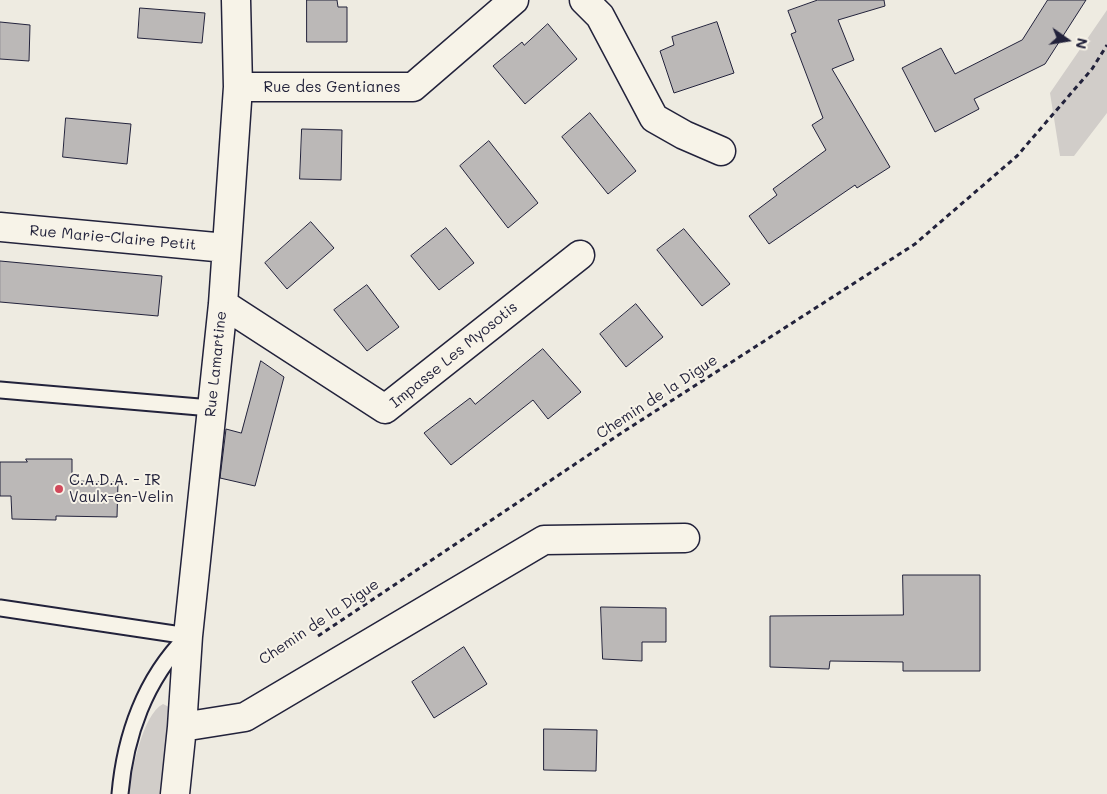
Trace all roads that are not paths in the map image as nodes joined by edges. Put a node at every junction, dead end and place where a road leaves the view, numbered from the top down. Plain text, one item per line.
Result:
1 (236, 0) edge
2 (514, 0) edge
3 (584, 0) edge
4 (238, 87) junction
5 (721, 150) dead end
6 (0, 227) edge
7 (226, 248) junction
8 (580, 255) dead end
9 (223, 304) junction
10 (0, 390) edge
11 (211, 408) junction
12 (685, 538) dead end
13 (0, 608) edge
14 (188, 636) junction
15 (182, 727) junction
16 (120, 794) edge
17 (174, 794) edge

1 - 4 street, Rue Lamartine
2 - 4 street, Rue des Gentianes
3 - 5 street
4 - 7 street, Rue Lamartine
6 - 7 street, Rue Marie-Claire Petit
7 - 9 street, Rue Lamartine
8 - 9 street, Impasse Les Myosotis
9 - 11 street, Rue Lamartine
10 - 11 lane
11 - 14 street, Rue Lamartine
12 - 15 street
13 - 14 lane
14 - 15 street, Rue Lamartine
14 - 16 lane
15 - 17 street, Rue Lamartine

